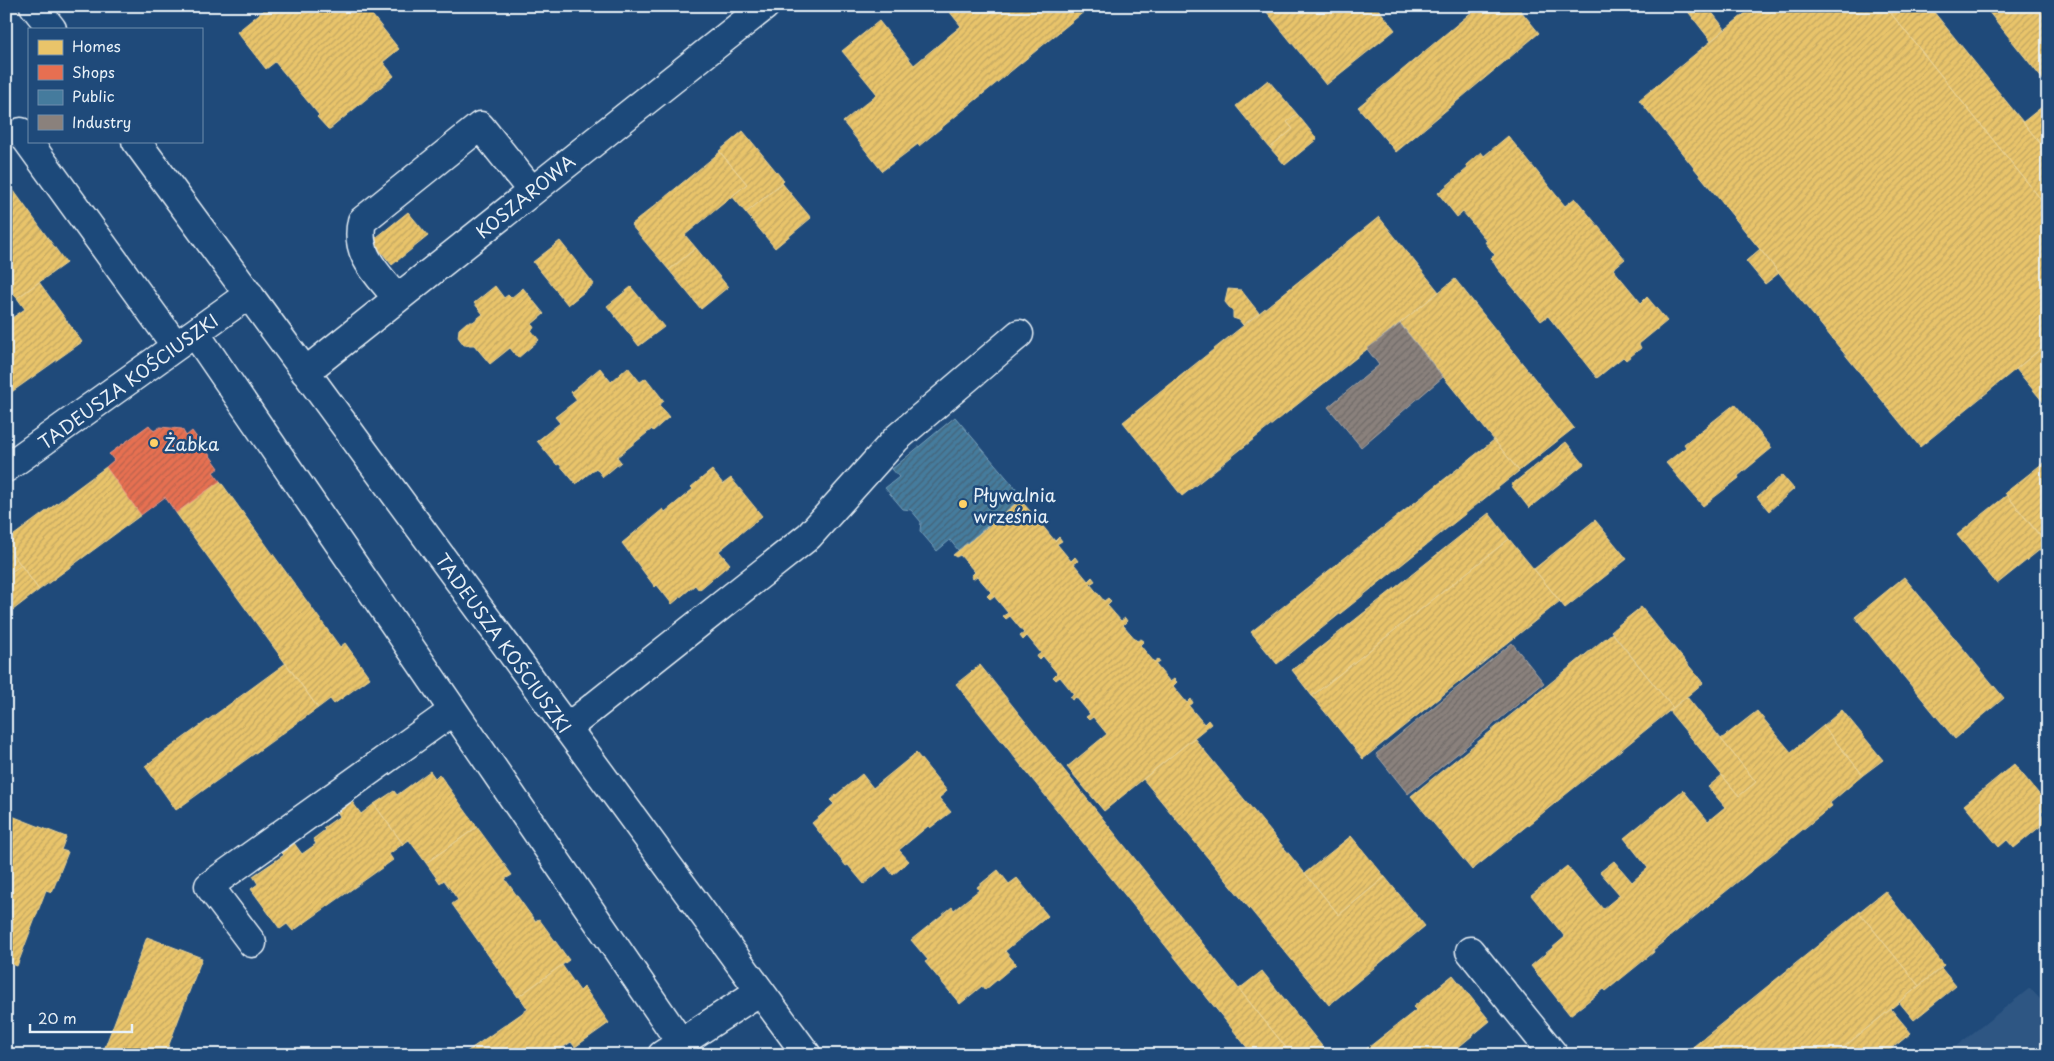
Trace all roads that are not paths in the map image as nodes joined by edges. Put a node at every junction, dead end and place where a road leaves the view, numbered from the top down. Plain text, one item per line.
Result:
1 (34, 6) edge
2 (748, 11) edge
3 (51, 28) edge
4 (22, 132) dead end
5 (28, 140) edge
6 (30, 142) edge
7 (137, 142) edge
8 (532, 191) junction
9 (249, 294) junction
10 (397, 298) junction
11 (1018, 334) dead end
12 (185, 340) junction
13 (305, 372) junction
14 (6, 468) edge
15 (453, 711) junction
16 (567, 728) junction
17 (252, 943) dead end
18 (1470, 951) dead end
19 (760, 991) junction
20 (672, 1049) edge
21 (807, 1055) edge
22 (1554, 1055) edge

1 - 3 street
2 - 8 street, KOSZAROWA
4 - 5 street
6 - 12 street
7 - 9 street, TADEUSZA KOŚCIUSZKI
8 - 10 street, KOSZAROWA
8 - 10 street
9 - 12 street, TADEUSZA KOŚCIUSZKI
9 - 13 street, TADEUSZA KOŚCIUSZKI
10 - 13 street, KOSZAROWA
11 - 16 street
12 - 14 street, TADEUSZA KOŚCIUSZKI
12 - 15 street
13 - 16 street, TADEUSZA KOŚCIUSZKI
15 - 17 street
15 - 20 street
16 - 19 street, TADEUSZA KOŚCIUSZKI
18 - 22 street
19 - 20 street
19 - 21 street, TADEUSZA KOŚCIUSZKI

